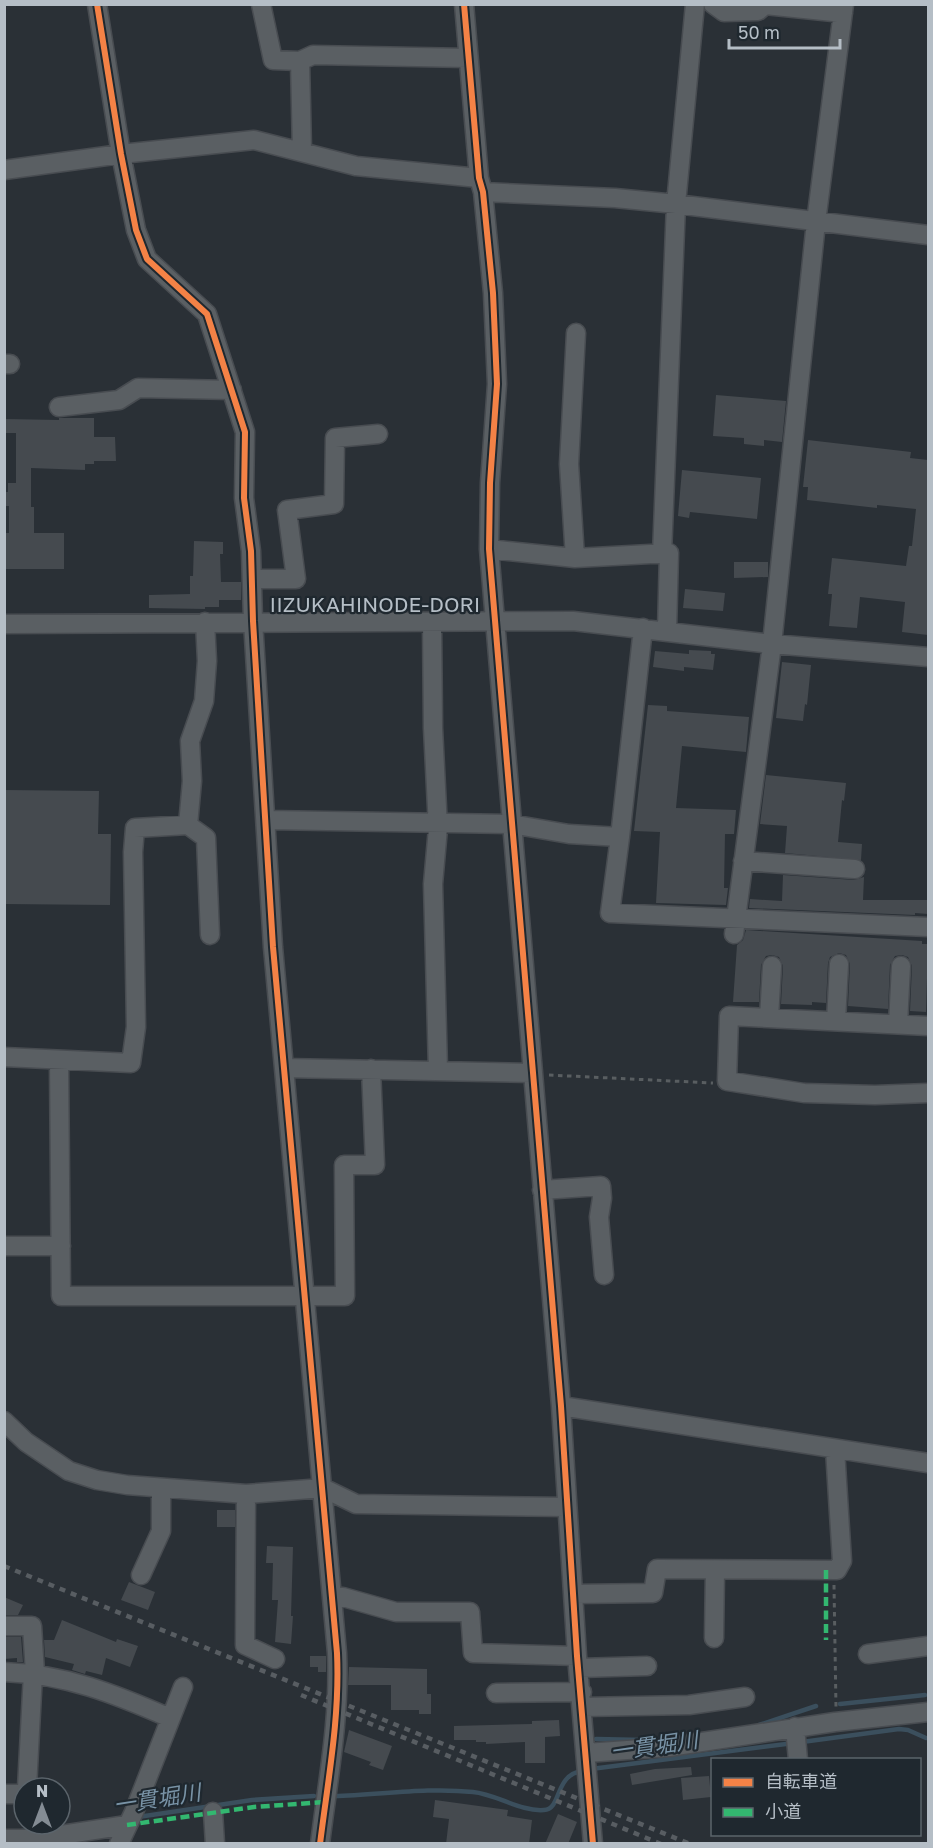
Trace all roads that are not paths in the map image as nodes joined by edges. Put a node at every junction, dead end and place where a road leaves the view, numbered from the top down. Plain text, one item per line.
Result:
1 (97, 4) edge
2 (261, 4) edge
3 (464, 4) edge
4 (695, 4) edge
5 (713, 4) edge
6 (843, 9) edge
7 (468, 58) junction
8 (300, 61) junction
9 (302, 152) junction
10 (121, 154) junction
11 (4, 170) edge
12 (481, 185) junction
13 (676, 204) junction
14 (816, 222) junction
15 (928, 235) edge
16 (576, 333) dead end
17 (232, 390) junction
18 (59, 406) dead end
19 (378, 434) dead end
20 (489, 549) junction
21 (662, 554) junction
22 (575, 558) junction
23 (252, 579) junction
24 (494, 620) junction
25 (253, 621) junction
26 (205, 622) junction
27 (432, 622) junction
28 (4, 624) edge
29 (643, 628) junction
30 (667, 632) junction
31 (772, 644) junction
32 (928, 657) edge
33 (267, 820) junction
34 (438, 824) junction
35 (511, 824) junction
36 (188, 825) junction
37 (620, 837) junction
38 (744, 861) junction
39 (855, 869) dead end
40 (735, 926) junction
41 (928, 927) edge
42 (210, 935) dead end
43 (839, 964) dead end
44 (772, 966) dead end
45 (901, 966) dead end
46 (769, 1018) junction
47 (836, 1021) junction
48 (898, 1024) junction
49 (928, 1026) edge
50 (4, 1057) edge
51 (59, 1061) junction
52 (284, 1068) junction
53 (371, 1070) junction
54 (438, 1070) junction
55 (532, 1073) junction
56 (928, 1093) edge
57 (542, 1190) junction
58 (4, 1246) edge
59 (61, 1246) junction
60 (604, 1275) dead end
61 (304, 1296) junction
62 (561, 1406) junction
63 (4, 1421) edge
64 (835, 1449) junction
65 (928, 1462) edge
66 (162, 1488) junction
67 (323, 1488) junction
68 (246, 1494) junction
69 (567, 1508) junction
70 (715, 1570) junction
71 (141, 1575) dead end
72 (573, 1594) junction
73 (332, 1597) junction
74 (4, 1626) edge
75 (714, 1638) dead end
76 (928, 1646) edge
77 (868, 1654) dead end
78 (275, 1659) dead end
79 (578, 1662) junction
80 (647, 1666) dead end
81 (4, 1672) edge
82 (34, 1673) junction
83 (183, 1687) dead end
84 (496, 1693) dead end
85 (745, 1697) dead end
86 (582, 1699) junction
87 (928, 1712) edge
88 (170, 1718) junction
89 (793, 1741) edge
90 (587, 1764) junction
91 (28, 1776) edge
92 (213, 1812) dead end
93 (130, 1819) junction
94 (4, 1839) edge
95 (119, 1844) edge
96 (215, 1844) edge
97 (320, 1844) edge
98 (593, 1844) edge

1 - 10 street
2 - 8 street
3 - 7 street
4 - 13 street
5 - 6 street
6 - 14 street
7 - 8 street
7 - 12 street
8 - 9 street
9 - 10 street
9 - 12 street
10 - 11 street
10 - 17 street
12 - 13 street
12 - 20 street
13 - 14 street
13 - 21 street
14 - 15 street
14 - 31 street
16 - 22 street
17 - 18 street
17 - 23 street
19 - 23 street
20 - 22 street
20 - 24 street
21 - 22 street
21 - 30 street
23 - 25 street
24 - 27 street, IIZUKAHINODE-DORI
24 - 29 street, IIZUKAHINODE-DORI
24 - 35 street
25 - 26 street, IIZUKAHINODE-DORI
25 - 27 street, IIZUKAHINODE-DORI
25 - 33 street
26 - 28 street, IIZUKAHINODE-DORI
26 - 36 street
27 - 34 street
29 - 30 street, IIZUKAHINODE-DORI
29 - 37 street
30 - 31 street, IIZUKAHINODE-DORI
31 - 32 street, IIZUKAHINODE-DORI
31 - 38 street
33 - 34 street
33 - 52 street
34 - 35 street
34 - 54 street
35 - 37 street
35 - 55 street
36 - 42 street
36 - 51 street
37 - 40 street
38 - 39 street
38 - 40 street
40 - 41 street
43 - 47 street
44 - 46 street
45 - 48 street
46 - 47 street
46 - 56 street
47 - 48 street
48 - 49 street
50 - 51 street
51 - 59 street
52 - 53 street
52 - 61 street
53 - 54 street
53 - 61 street
54 - 55 street
55 - 57 street
57 - 60 street
57 - 62 street
58 - 59 street
59 - 61 street
61 - 67 street
62 - 64 street
62 - 69 street
63 - 66 street
64 - 65 street
64 - 70 street
66 - 68 street
66 - 71 street
67 - 68 street
67 - 69 street
67 - 73 street
68 - 78 street
69 - 72 street
70 - 72 street
70 - 75 street
72 - 79 street
73 - 79 street
73 - 97 street
74 - 82 street
76 - 77 street
79 - 80 street
79 - 86 street
81 - 82 street
82 - 88 street
82 - 91 street
83 - 88 street
84 - 86 street
85 - 86 street
86 - 90 street
87 - 89 street
88 - 93 street
89 - 90 street
90 - 98 street
92 - 96 street
93 - 94 street
93 - 95 street

